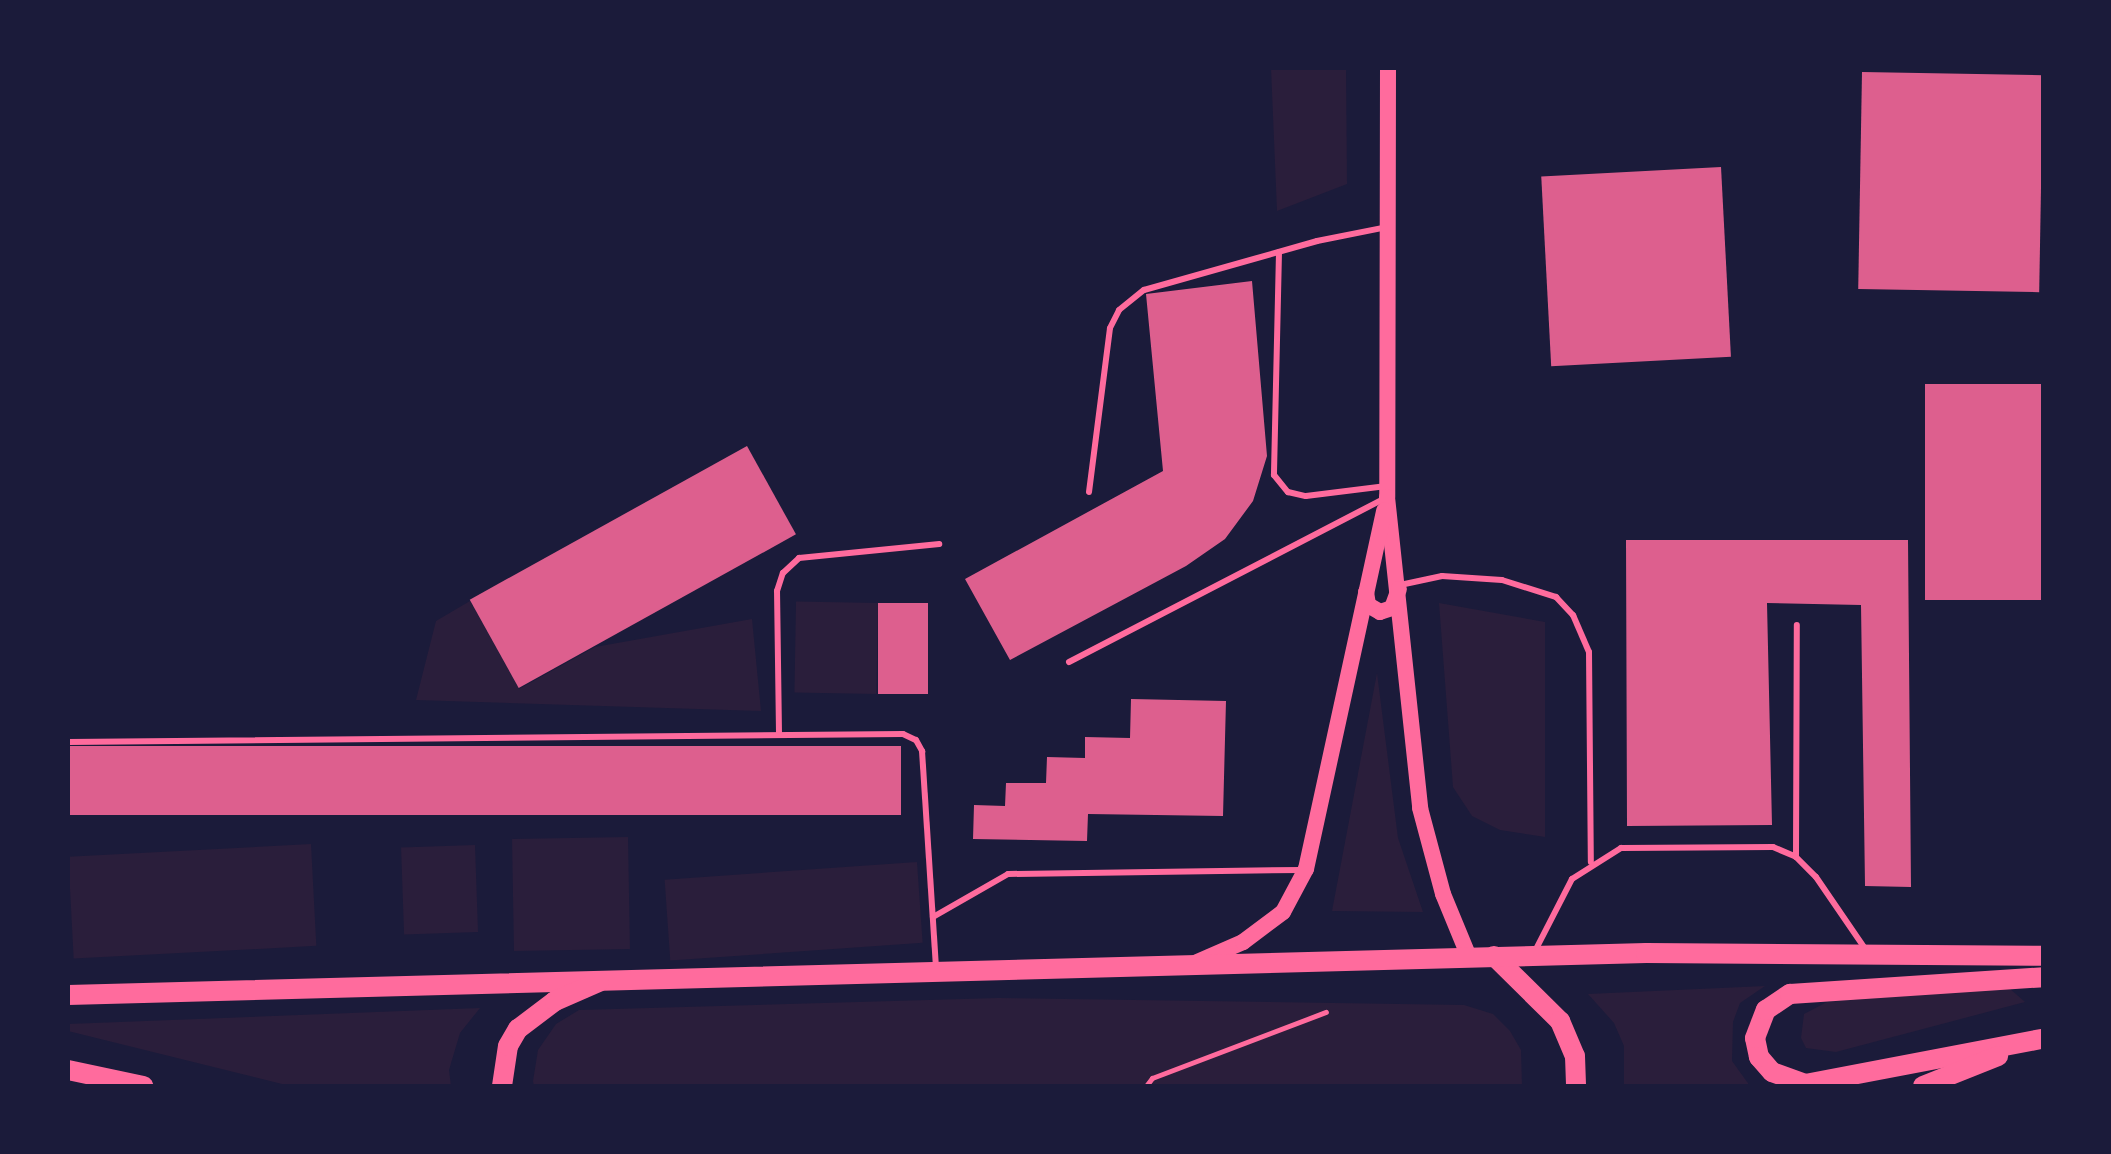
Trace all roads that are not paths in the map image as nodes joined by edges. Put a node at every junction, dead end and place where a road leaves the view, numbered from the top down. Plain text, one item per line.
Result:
1 (1388, 68) edge
2 (1391, 226) junction
3 (1279, 252) junction
4 (1387, 491) junction
5 (1089, 492) dead end
6 (939, 544) dead end
7 (1399, 586) junction
8 (1366, 590) junction
9 (1797, 625) dead end
10 (1069, 662) dead end
11 (779, 733) junction
12 (68, 742) edge
13 (1796, 857) junction
14 (1591, 862) junction
15 (1306, 869) junction
16 (933, 917) junction
17 (1533, 955) junction
18 (1494, 956) junction
19 (1871, 956) junction
20 (2043, 956) edge
21 (1469, 957) junction
22 (1195, 963) junction
23 (936, 969) junction
24 (2043, 977) edge
25 (610, 978) junction
26 (68, 995) edge
27 (2042, 1039) edge
28 (68, 1070) edge
29 (1961, 1079) edge
30 (143, 1086) edge
31 (502, 1086) edge
32 (1576, 1086) edge
33 (1923, 1086) edge

1 - 2 main road
2 - 3 lane
2 - 4 main road
3 - 4 lane
3 - 5 lane
4 - 7 main road
4 - 8 main road
4 - 10 lane
6 - 11 lane
7 - 8 main road
7 - 14 lane
7 - 21 main road
8 - 15 main road
9 - 13 lane
11 - 12 lane
11 - 16 lane
13 - 14 lane
13 - 19 lane
14 - 17 lane
15 - 16 lane
15 - 22 main road
16 - 23 lane
17 - 18 main road
17 - 19 main road
18 - 21 main road
18 - 32 main road
19 - 20 main road
21 - 22 main road
22 - 23 main road
23 - 25 main road
24 - 27 main road
25 - 26 main road
25 - 31 main road
27 - 29 main road
28 - 30 main road
29 - 33 main road

